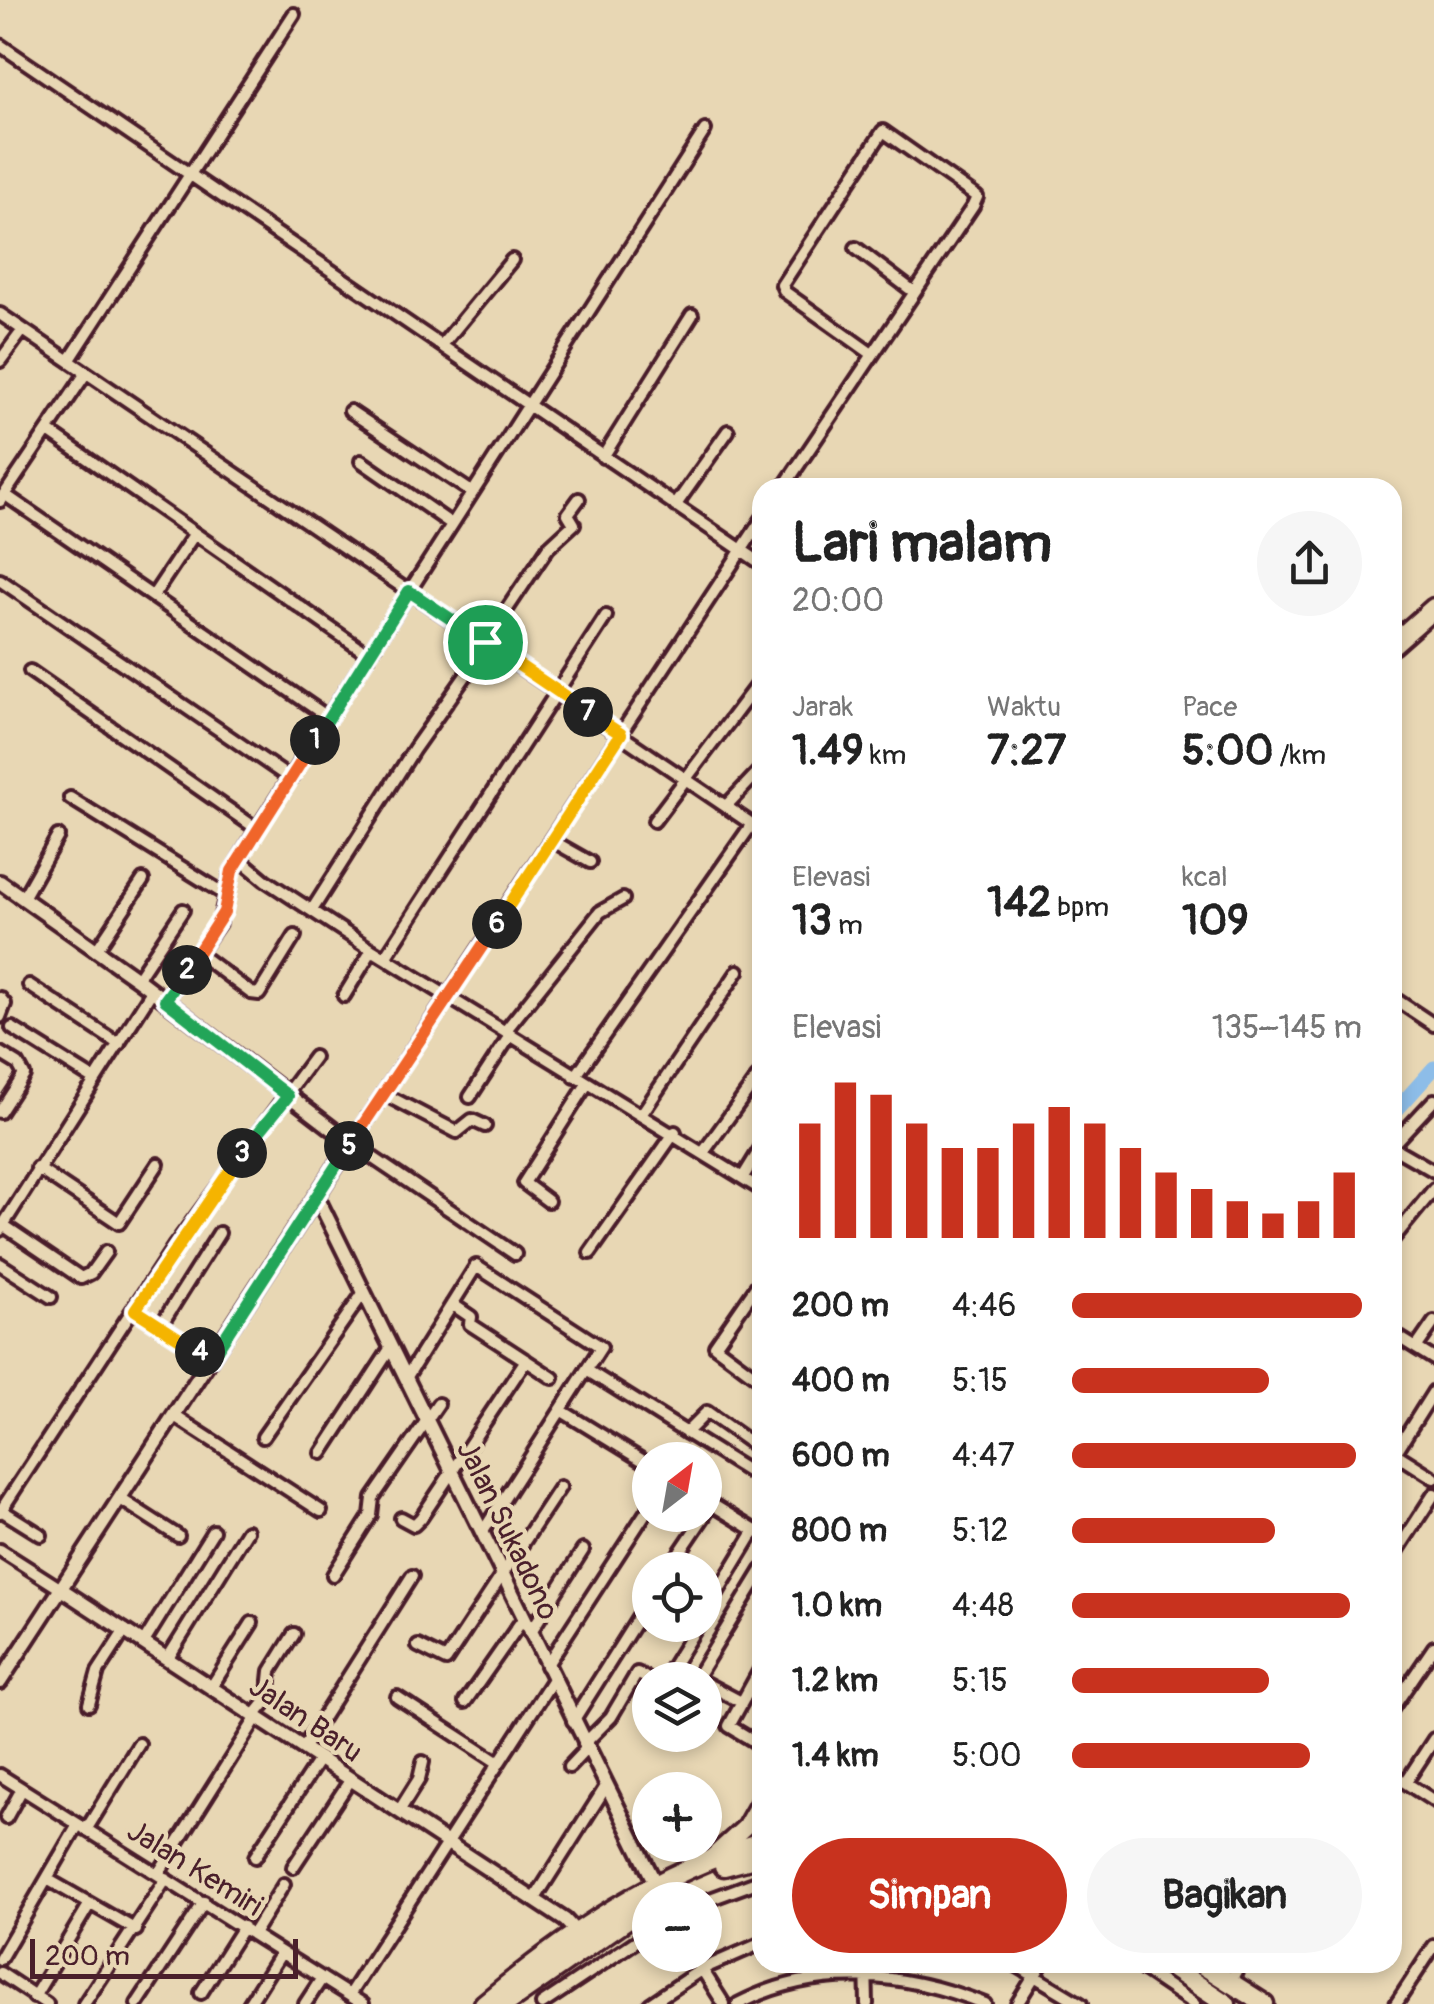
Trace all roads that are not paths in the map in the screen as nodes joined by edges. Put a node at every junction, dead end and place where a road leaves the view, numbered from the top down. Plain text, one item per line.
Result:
1 (294, 14) dead end
2 (0, 46) edge
3 (705, 130) dead end
4 (191, 174) junction
5 (856, 248) dead end
6 (512, 260) dead end
7 (914, 292) junction
8 (0, 314) edge
9 (692, 315) dead end
10 (23, 330) junction
11 (442, 345) junction
12 (872, 354) junction
13 (0, 361) edge
14 (69, 361) junction
15 (86, 373) junction
16 (528, 405) junction
17 (350, 411) dead end
18 (48, 431) junction
19 (728, 431) dead end
20 (603, 457) junction
21 (360, 461) dead end
22 (789, 478) edge
23 (470, 490) junction
24 (2, 497) edge
25 (579, 499) dead end
26 (675, 506) junction
27 (450, 523) junction
28 (752, 534) edge
29 (193, 536) junction
30 (742, 550) junction
31 (752, 557) edge
32 (0, 580) edge
33 (409, 591) junction
34 (152, 596) junction
35 (1434, 608) edge
36 (606, 616) dead end
37 (1434, 623) edge
38 (1402, 635) edge
39 (487, 643) junction
40 (1402, 650) edge
41 (369, 655) junction
42 (30, 672) dead end
43 (558, 692) junction
44 (752, 692) edge
45 (329, 718) junction
46 (621, 734) junction
47 (688, 778) junction
48 (291, 779) junction
49 (752, 779) edge
50 (70, 798) dead end
51 (726, 806) junction
52 (654, 820) dead end
53 (752, 824) joint
54 (256, 829) junction
55 (58, 836) dead end
56 (553, 841) junction
57 (240, 859) junction
58 (590, 862) dead end
59 (143, 880) dead end
60 (0, 882) edge
61 (226, 895) junction
62 (23, 898) junction
63 (623, 899) dead end
64 (182, 910) dead end
65 (312, 910) junction
66 (295, 936) dead end
67 (372, 950) junction
68 (96, 951) junction
69 (199, 954) junction
70 (385, 958) junction
71 (738, 971) dead end
72 (137, 979) junction
73 (29, 985) dead end
74 (152, 991) junction
75 (344, 996) dead end
76 (448, 997) junction
77 (0, 998) edge
78 (165, 1000) junction
79 (1402, 1003) edge
80 (0, 1017) edge
81 (1434, 1024) edge
82 (12, 1028) dead end
83 (508, 1032) junction
84 (119, 1044) junction
85 (0, 1052) edge
86 (314, 1056) dead end
87 (575, 1077) junction
88 (95, 1080) junction
89 (588, 1084) junction
90 (752, 1085) edge
91 (384, 1094) junction
92 (288, 1096) junction
93 (470, 1097) dead end
94 (1434, 1100) edge
95 (0, 1112) edge
96 (643, 1112) junction
97 (485, 1126) dead end
98 (675, 1132) junction
99 (1402, 1135) edge
100 (351, 1144) junction
101 (704, 1150) junction
102 (1402, 1152) edge
103 (752, 1162) edge
104 (158, 1164) dead end
105 (37, 1168) junction
106 (1434, 1171) edge
107 (743, 1176) junction
108 (752, 1183) edge
109 (1434, 1190) edge
110 (316, 1196) junction
111 (548, 1201) dead end
112 (2, 1223) edge
113 (1402, 1228) edge
114 (220, 1233) dead end
115 (106, 1252) dead end
116 (590, 1253) dead end
117 (515, 1254) dead end
118 (0, 1264) edge
119 (364, 1292) junction
120 (752, 1292) edge
121 (50, 1296) dead end
122 (452, 1304) junction
123 (135, 1310) junction
124 (1434, 1322) edge
125 (161, 1325) junction
126 (1402, 1339) edge
127 (1416, 1348) junction
128 (390, 1349) junction
129 (211, 1359) junction
130 (1434, 1359) edge
131 (526, 1360) junction
132 (588, 1370) junction
133 (752, 1374) edge
134 (406, 1378) junction
135 (553, 1378) dead end
136 (1434, 1391) edge
137 (438, 1404) dead end
138 (562, 1411) junction
139 (176, 1418) junction
140 (426, 1420) junction
141 (686, 1433) junction
142 (263, 1437) dead end
143 (1402, 1440) edge
144 (752, 1443) edge
145 (322, 1453) dead end
146 (632, 1454) edge
147 (1402, 1459) edge
148 (452, 1473) junction
149 (752, 1474) edge
150 (1434, 1478) edge
151 (560, 1487) dead end
152 (1434, 1494) edge
153 (122, 1500) junction
154 (722, 1510) edge
155 (1, 1511) edge
156 (320, 1511) dead end
157 (401, 1518) dead end
158 (752, 1528) edge
159 (213, 1531) dead end
160 (247, 1531) dead end
161 (634, 1532) edge
162 (482, 1533) junction
163 (41, 1535) dead end
164 (178, 1536) dead end
165 (752, 1542) edge
166 (1402, 1544) edge
167 (0, 1550) edge
168 (582, 1550) dead end
169 (332, 1575) dead end
170 (412, 1576) dead end
171 (502, 1576) junction
172 (752, 1587) edge
173 (722, 1588) edge
174 (61, 1590) junction
175 (523, 1619) junction
176 (252, 1623) dead end
177 (632, 1627) edge
178 (125, 1630) junction
179 (530, 1633) junction
180 (294, 1634) dead end
181 (144, 1642) junction
182 (418, 1646) dead end
183 (1434, 1647) edge
184 (168, 1658) junction
185 (706, 1662) edge
186 (549, 1672) junction
187 (0, 1682) edge
188 (632, 1682) edge
189 (752, 1682) edge
190 (212, 1686) junction
191 (722, 1692) edge
192 (1402, 1694) edge
193 (397, 1697) dead end
194 (464, 1702) dead end
195 (740, 1702) junction
196 (89, 1704) dead end
197 (256, 1716) junction
198 (573, 1720) junction
199 (1434, 1739) edge
200 (752, 1740) edge
201 (139, 1744) dead end
202 (585, 1746) junction
203 (304, 1747) junction
204 (320, 1758) junction
205 (422, 1762) dead end
206 (497, 1762) junction
207 (569, 1766) dead end
208 (0, 1775) edge
209 (350, 1779) junction
210 (1402, 1780) edge
211 (1406, 1782) junction
212 (605, 1788) junction
213 (22, 1789) junction
214 (1434, 1801) edge
215 (399, 1810) junction
216 (752, 1812) edge
217 (6, 1818) dead end
218 (82, 1827) junction
219 (448, 1842) junction
220 (752, 1845) edge
221 (722, 1849) edge
222 (722, 1856) edge
223 (256, 1857) dead end
224 (752, 1859) edge
225 (704, 1862) edge
226 (293, 1867) dead end
227 (162, 1877) junction
228 (47, 1879) junction
229 (647, 1882) edge
230 (674, 1882) edge
231 (687, 1882) edge
232 (284, 1884) dead end
233 (752, 1884) edge
234 (722, 1895) edge
235 (534, 1900) junction
236 (204, 1902) junction
237 (89, 1905) junction
238 (632, 1906) edge
239 (136, 1930) junction
240 (248, 1930) junction
241 (576, 1932) junction
242 (632, 1944) edge
243 (1434, 1946) edge
244 (752, 1947) edge
245 (282, 1953) junction
246 (0, 1960) edge
247 (722, 1960) edge
248 (698, 1972) edge
249 (704, 1972) edge
250 (865, 1973) edge
251 (1031, 1973) edge
252 (1147, 1973) edge
253 (1180, 1973) edge
254 (1216, 1973) edge
255 (1235, 1973) edge
256 (0, 1975) edge
257 (1035, 1975) junction
258 (865, 1976) junction
259 (322, 1978) junction
260 (1230, 1982) junction
261 (201, 1993) dead end
262 (349, 1994) junction
263 (36, 2000) edge
264 (1187, 2002) edge
265 (46, 2004) edge
266 (84, 2004) edge
267 (136, 2004) edge
268 (250, 2004) edge
269 (305, 2004) edge
270 (363, 2004) edge
271 (484, 2004) edge
272 (505, 2004) edge
273 (542, 2004) edge
274 (650, 2004) edge
275 (724, 2004) edge
276 (738, 2004) edge
277 (867, 2004) edge
278 (984, 2004) edge
279 (1017, 2004) edge
280 (1080, 2004) edge
281 (1226, 2004) edge
282 (1264, 2004) edge
283 (1396, 2004) edge

1 - 4 street
2 - 4 street
3 - 16 street
4 - 11 street
4 - 14 street
5 - 7 street
6 - 11 street
7 - 12 street
7 - 12 street
8 - 10 street
9 - 20 street
10 - 13 street
10 - 14 street
11 - 16 street
12 - 22 street
14 - 15 street
15 - 18 street
15 - 33 street
16 - 20 street
16 - 23 street
17 - 23 street
18 - 24 street
18 - 29 street
19 - 26 street
20 - 26 street
21 - 27 street
23 - 27 street
24 - 34 street
25 - 39 street
26 - 30 street
27 - 33 street
28 - 30 street
29 - 34 street
29 - 41 street
30 - 31 street
30 - 46 street
32 - 48 street
33 - 39 street
33 - 41 street
34 - 45 street
35 - 38 highway
36 - 43 street
37 - 40 highway
39 - 43 street
39 - 65 street
41 - 45 street
42 - 54 street
43 - 46 street
43 - 70 street
44 - 47 street
45 - 48 street
46 - 47 street
46 - 56 street
47 - 51 street
47 - 52 street
48 - 54 street
49 - 51 street
50 - 61 street
51 - 53 street
53 - 87 street
54 - 57 street
55 - 62 street
56 - 58 street
56 - 76 street
57 - 61 street
57 - 65 street
59 - 68 street
60 - 62 street
61 - 69 street
62 - 68 street
63 - 83 street
64 - 72 street
65 - 67 street
66 - 69 street
67 - 70 street
67 - 75 street
68 - 72 street
69 - 78 street
70 - 76 street
71 - 96 street
72 - 74 street
73 - 84 street
74 - 78 street
74 - 84 street
76 - 83 street
76 - 91 street
77 - 80 street
78 - 92 street
79 - 81 street
82 - 88 street
83 - 87 street
83 - 93 street
84 - 88 street
85 - 95 street
86 - 92 street
87 - 89 street
88 - 105 street
89 - 96 street
89 - 111 street
90 - 101 street
91 - 97 street
91 - 100 street
92 - 100 street
92 - 123 street
94 - 99 street
96 - 98 street
98 - 101 street
98 - 116 street
100 - 110 street
100 - 117 street
101 - 107 street
102 - 106 street
103 - 107 street
104 - 105 street
105 - 112 street
107 - 108 street
109 - 113 street
110 - 119 street, Jalan Sukadono
110 - 129 street
112 - 115 street
114 - 125 street
118 - 121 street
119 - 128 street, Jalan Sukadono
119 - 142 street
120 - 133 street
122 - 131 street
122 - 132 street
122 - 134 street
123 - 125 street
123 - 155 street
124 - 127 street
125 - 129 street
126 - 127 street
127 - 130 street
128 - 134 street, Jalan Sukadono
128 - 145 street
129 - 139 street
131 - 135 street
131 - 148 street
132 - 138 street
132 - 141 street
134 - 140 street, Jalan Sukadono
136 - 143 street
137 - 140 street
138 - 146 street
138 - 162 street
139 - 153 street
139 - 156 street
140 - 148 street, Jalan Sukadono
140 - 169 street
141 - 144 street
141 - 149 street
147 - 150 street
148 - 157 street
148 - 162 street, Jalan Sukadono
151 - 171 street
152 - 166 street
153 - 164 street
153 - 174 street
154 - 158 street
155 - 163 street
159 - 181 street
160 - 184 street
161 - 186 street
162 - 171 street, Jalan Sukadono
165 - 173 street
167 - 174 street, Jalan Baru
168 - 179 street
170 - 203 street
171 - 175 street, Jalan Sukadono
171 - 182 street
172 - 185 street
174 - 178 street, Jalan Baru
174 - 187 street
175 - 179 street, Jalan Sukadono
175 - 194 street
176 - 190 street
177 - 198 street
178 - 181 street, Jalan Baru
178 - 196 street
179 - 186 street, Jalan Sukadono
180 - 197 street
181 - 184 street, Jalan Baru
183 - 192 street
184 - 190 street, Jalan Baru
186 - 198 street, Jalan Sukadono
186 - 206 street
188 - 202 street
189 - 195 street
190 - 197 street, Jalan Baru
191 - 195 street
193 - 206 street
195 - 200 street
197 - 203 street, Jalan Baru
197 - 227 street
198 - 202 street, Jalan Sukadono
199 - 211 street
201 - 218 street
202 - 207 street
202 - 212 street, Jalan Sukadono
203 - 204 street, Jalan Baru
204 - 209 street, Jalan Baru
204 - 223 street
205 - 215 street
206 - 219 street
208 - 213 street, Jalan Kemiri
209 - 215 street, Jalan Baru
209 - 226 street
210 - 211 street
211 - 214 street
212 - 229 street, Jalan Sukadono
212 - 235 street
213 - 217 street
213 - 218 street, Jalan Kemiri
215 - 219 street, Jalan Baru
216 - 221 main road
218 - 227 street, Jalan Kemiri
218 - 228 street
219 - 235 street, Jalan Baru
219 - 262 street
220 - 222 highway
224 - 231 highway
225 - 230 highway
227 - 236 street, Jalan Kemiri
227 - 239 street
228 - 237 street
228 - 246 street
232 - 240 street
233 - 234 street
235 - 241 street, Jalan Baru
236 - 240 street, Jalan Kemiri
236 - 267 street
237 - 239 street
237 - 263 street
238 - 241 highway
239 - 266 street
240 - 245 street, Jalan Kemiri
240 - 261 street
241 - 271 highway
241 - 272 highway
242 - 273 street
243 - 283 street
244 - 247 street
245 - 259 street, Jalan Kemiri
245 - 268 street
248 - 274 street
249 - 275 street
250 - 258 street
251 - 257 street
252 - 264 street
253 - 281 highway
254 - 260 highway
255 - 260 street
256 - 263 street
257 - 279 street
257 - 280 street
258 - 276 street
258 - 277 street
258 - 278 street
259 - 262 street, Jalan Kemiri
259 - 269 street
260 - 282 highway
262 - 270 street, Jalan Kemiri
263 - 265 street

